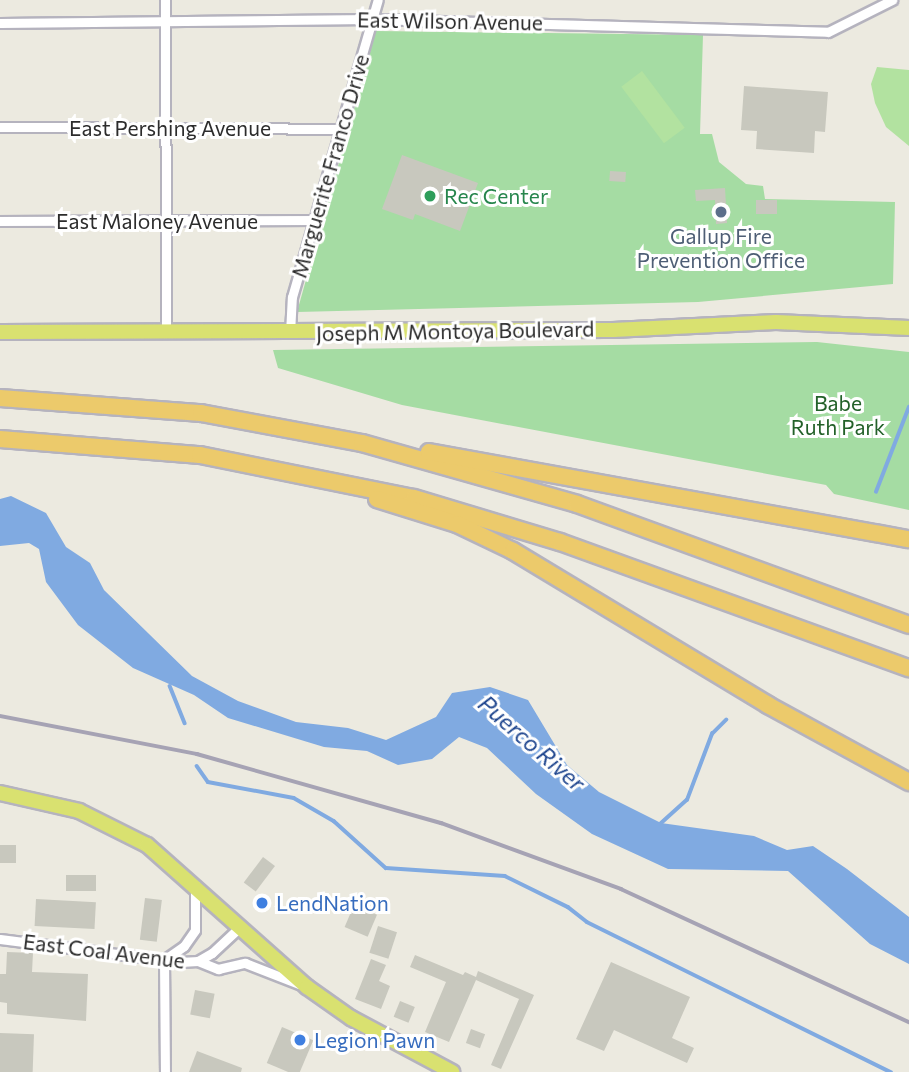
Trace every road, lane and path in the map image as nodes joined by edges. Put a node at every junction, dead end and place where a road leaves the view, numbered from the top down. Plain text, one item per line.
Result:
1 (164, 0) edge
2 (378, 0) edge
3 (892, 0) edge
4 (371, 19) junction
5 (165, 22) junction
6 (0, 23) edge
7 (0, 127) edge
8 (165, 129) junction
9 (340, 129) junction
10 (165, 220) junction
11 (313, 220) junction
12 (0, 221) edge
13 (909, 328) edge
14 (0, 332) edge
15 (166, 332) junction
16 (290, 333) junction
17 (0, 398) edge
18 (260, 422) junction
19 (0, 439) edge
20 (274, 468) junction
21 (909, 539) edge
22 (909, 625) edge
23 (909, 668) edge
24 (909, 782) edge
25 (0, 793) edge
26 (195, 884) junction
27 (238, 929) junction
28 (0, 939) edge
29 (164, 960) junction
30 (198, 961) junction
31 (307, 987) junction
32 (165, 1072) edge
33 (452, 1072) edge

1 - 5 street
2 - 4 street, Marguerite Franco Drive
3 - 4 street, East Wilson Avenue
4 - 5 street, East Wilson Avenue
4 - 9 street, Marguerite Franco Drive
5 - 6 street, East Wilson Avenue
5 - 8 street
7 - 8 street, East Pershing Avenue
8 - 9 street, East Pershing Avenue
8 - 10 street
9 - 11 street, Marguerite Franco Drive
10 - 11 street, East Maloney Avenue
10 - 12 street, East Maloney Avenue
10 - 15 street
11 - 16 street, Marguerite Franco Drive
13 - 16 main road, Joseph M Montoya Boulevard
14 - 15 main road, Joseph M Montoya Boulevard
15 - 16 main road, Joseph M Montoya Boulevard
17 - 18 highway
18 - 21 highway
18 - 22 highway
19 - 20 highway
20 - 23 highway
20 - 24 highway
25 - 26 main road
26 - 27 main road
26 - 29 street
27 - 30 street, East Coal Avenue
27 - 31 main road
28 - 29 street, East Coal Avenue
29 - 30 street, East Coal Avenue
29 - 32 street
30 - 31 street
31 - 33 main road

